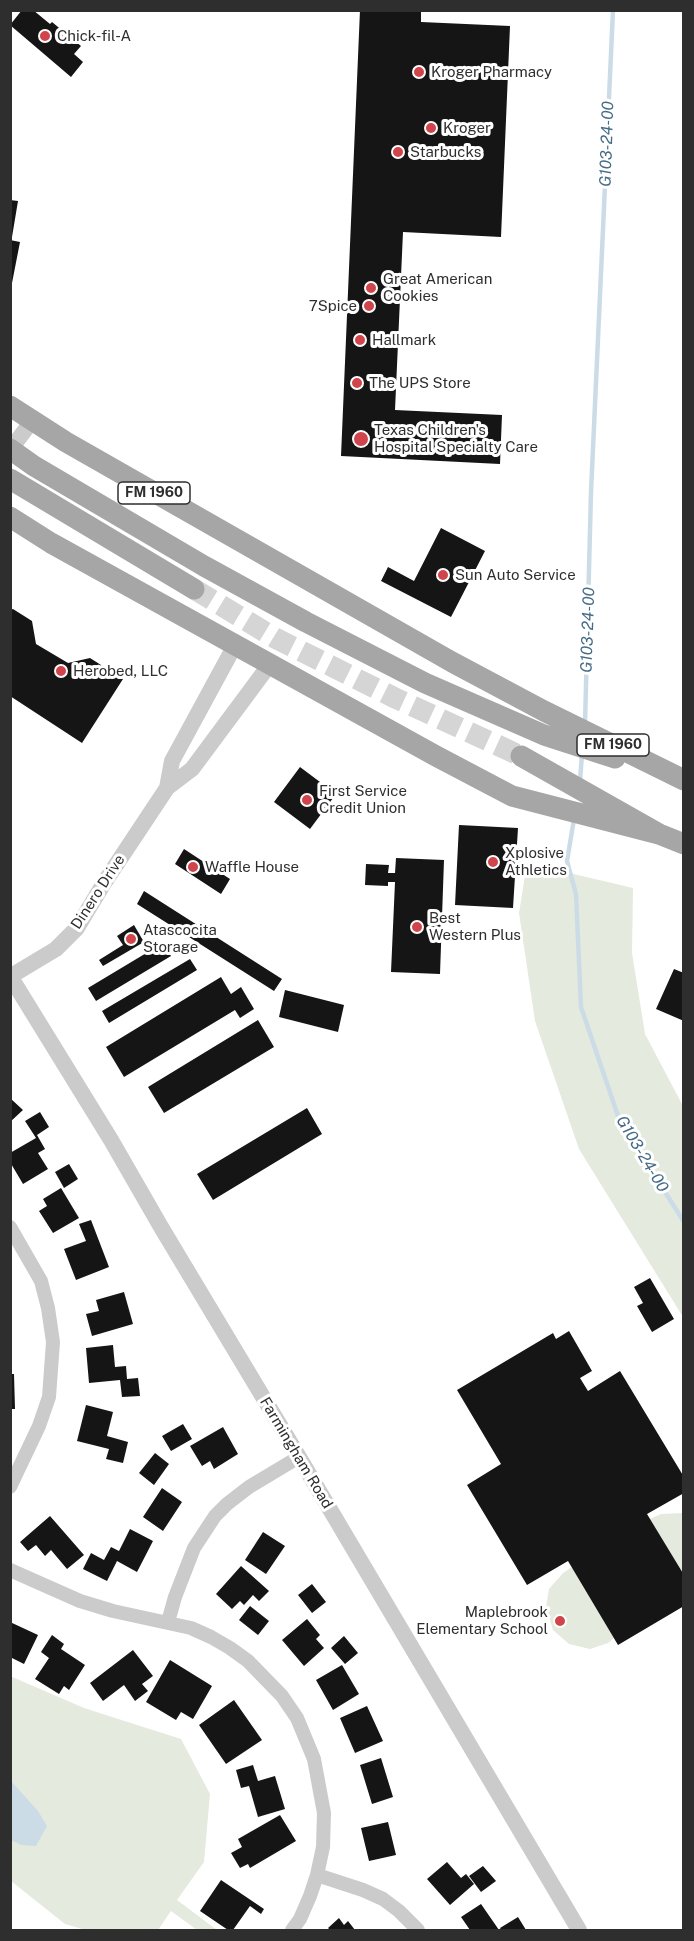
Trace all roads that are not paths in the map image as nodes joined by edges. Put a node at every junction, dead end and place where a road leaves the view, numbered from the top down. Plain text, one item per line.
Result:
1 (10, 406) edge
2 (32, 421) junction
3 (10, 450) edge
4 (10, 479) edge
5 (10, 517) edge
6 (194, 589) tunnel mouth
7 (235, 645) junction
8 (270, 664) junction
9 (521, 756) tunnel mouth
10 (683, 780) edge
11 (167, 788) junction
12 (673, 840) edge
13 (11, 976) edge
14 (10, 1227) edge
15 (299, 1457) junction
16 (10, 1487) edge
17 (10, 1570) edge
18 (168, 1622) junction
19 (317, 1875) junction
20 (292, 1930) edge
21 (418, 1930) edge
22 (579, 1930) edge

1 - 2 main road, FM 1960 / FM 1960
2 - 3 street
2 - 10 main road, FM 1960 / FM 1960
3 - 10 main road, FM 1960
4 - 6 main road
5 - 7 main road
7 - 8 main road
7 - 11 street, Dinero Drive
8 - 11 street, Dinero Drive
8 - 12 main road
9 - 12 main road
11 - 13 street, Dinero Drive
13 - 15 street, Farmingham Road
14 - 16 street
15 - 18 street
15 - 22 street, Farmingham Road
17 - 18 street
18 - 19 street
19 - 20 street
19 - 21 street

